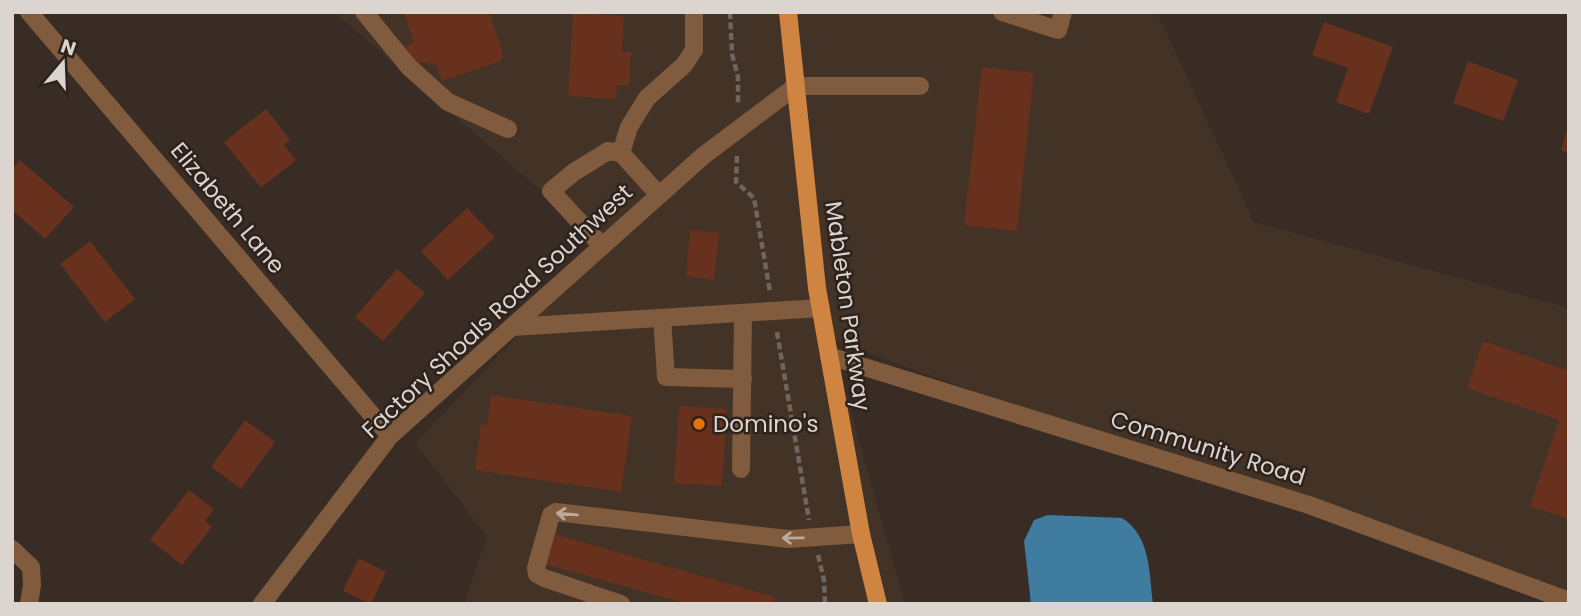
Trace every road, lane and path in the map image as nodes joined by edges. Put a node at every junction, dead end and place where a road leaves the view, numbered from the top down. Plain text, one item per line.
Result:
1 (29, 12) edge
2 (364, 12) edge
3 (694, 12) edge
4 (788, 12) edge
5 (1002, 12) edge
6 (1063, 12) edge
7 (796, 86) junction
8 (920, 86) dead end
9 (508, 129) dead end
10 (621, 153) junction
11 (659, 195) junction
12 (602, 246) junction
13 (821, 308) junction
14 (743, 313) junction
15 (662, 318) junction
16 (512, 327) junction
17 (829, 356) junction
18 (743, 379) junction
19 (390, 436) junction
20 (741, 469) dead end
21 (861, 534) junction
22 (12, 549) edge
23 (1569, 601) edge
24 (29, 604) edge
25 (262, 604) edge
26 (621, 604) edge
27 (878, 604) edge

1 - 19 street, Elizabeth Lane
2 - 9 street
3 - 10 street
4 - 7 main road, Mableton Parkway
5 - 6 street
7 - 8 street
7 - 11 street, Factory Shoals Road Southwest
7 - 13 main road, Mableton Parkway
10 - 11 street
10 - 12 street
11 - 12 street, Factory Shoals Road Southwest
12 - 16 street, Factory Shoals Road Southwest
13 - 14 street
13 - 17 main road, Mableton Parkway
14 - 15 street
14 - 18 street
15 - 16 street
15 - 18 street
16 - 19 street, Factory Shoals Road Southwest
17 - 21 main road, Mableton Parkway
17 - 23 street, Community Road
18 - 20 street
19 - 25 street, Factory Shoals Road Southwest
21 -> 26 street
21 - 27 main road, Mableton Parkway
22 - 24 street

